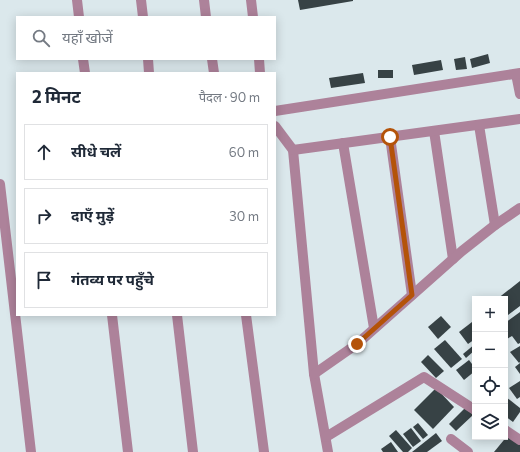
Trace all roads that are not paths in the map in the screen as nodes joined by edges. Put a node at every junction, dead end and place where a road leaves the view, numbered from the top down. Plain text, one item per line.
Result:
1 (77, 0) edge
2 (141, 0) edge
3 (204, 0) edge
4 (251, 0) edge
5 (79, 16) edge
6 (143, 16) edge
7 (206, 16) edge
8 (253, 16) edge
9 (83, 60) edge
10 (148, 60) edge
11 (212, 60) edge
12 (259, 60) edge
13 (85, 72) edge
14 (149, 72) edge
15 (214, 72) edge
16 (260, 72) edge
17 (518, 74) edge
18 (520, 94) edge
19 (276, 111) edge
20 (520, 119) edge
21 (479, 124) junction
22 (276, 127) edge
23 (434, 131) junction
24 (390, 137) junction
25 (343, 143) junction
26 (292, 150) junction
27 (0, 184) edge
28 (520, 208) edge
29 (495, 225) junction
30 (453, 259) junction
31 (412, 295) junction
32 (112, 316) edge
33 (177, 316) edge
34 (246, 316) edge
35 (374, 328) junction
36 (314, 374) junction
37 (472, 408) edge
38 (508, 432) edge
39 (326, 437) junction
40 (451, 439) dead end
41 (520, 440) edge
42 (31, 452) edge
43 (128, 452) edge
44 (193, 452) edge
45 (264, 452) edge
46 (328, 452) edge
47 (468, 452) edge

1 - 5 street
2 - 6 street
3 - 7 street
4 - 8 street
9 - 13 street
10 - 14 street
11 - 15 street
12 - 16 street
17 - 18 street
17 - 19 street
20 - 21 street
21 - 23 street
21 - 29 street
22 - 26 street
23 - 24 street
23 - 30 street
24 - 25 street
24 - 31 street
25 - 26 street
25 - 35 street
26 - 36 street
27 - 42 street
28 - 29 street
29 - 30 street
30 - 31 street
31 - 35 street
32 - 43 street
33 - 44 street
34 - 45 street
35 - 36 street
36 - 39 street
37 - 39 street
38 - 41 street
39 - 46 street
40 - 47 street

